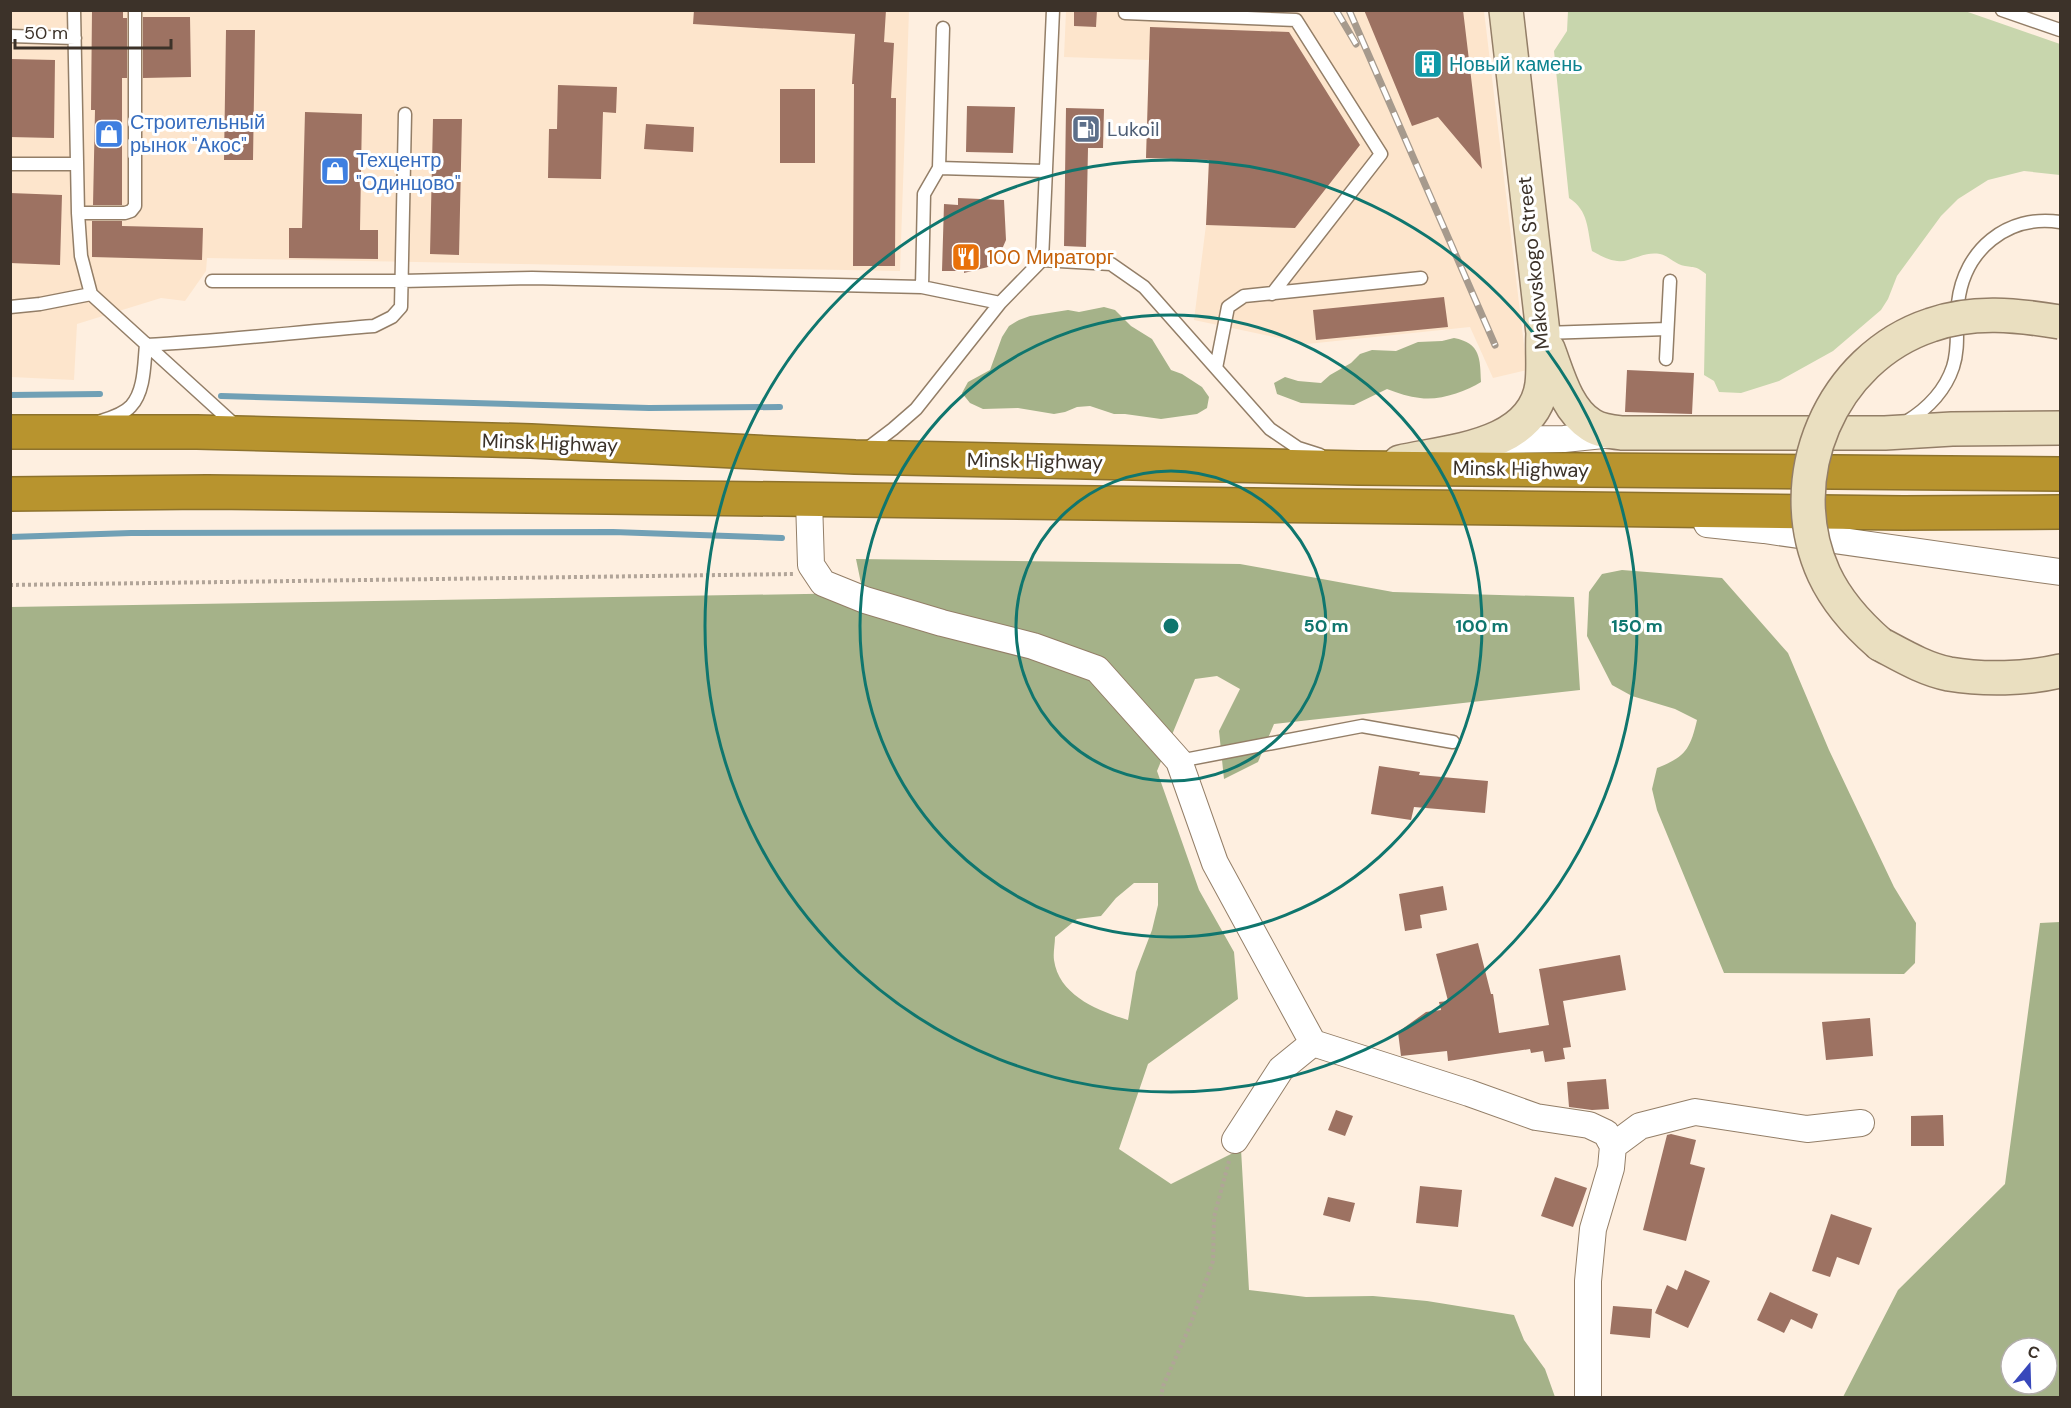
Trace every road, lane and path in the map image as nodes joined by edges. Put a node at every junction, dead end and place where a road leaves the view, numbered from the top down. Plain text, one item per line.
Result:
1 (74, 10) edge
2 (135, 10) edge
3 (1053, 10) edge
4 (1506, 10) edge
5 (2002, 10) edge
6 (1125, 13) dead end
7 (943, 28) dead end
8 (2061, 30) edge
9 (10, 36) edge
10 (75, 38) junction
11 (405, 114) dead end
12 (10, 164) edge
13 (76, 164) junction
14 (939, 168) junction
15 (1046, 171) junction
16 (78, 213) junction
17 (2061, 222) edge
18 (1041, 261) junction
19 (1421, 278) dead end
20 (212, 281) dead end
21 (402, 281) junction
22 (1670, 281) dead end
23 (922, 286) junction
24 (91, 294) junction
25 (1272, 294) junction
26 (1000, 303) junction
27 (10, 307) edge
28 (2061, 322) edge
29 (1667, 329) junction
30 (1543, 333) junction
31 (146, 345) junction
32 (1666, 359) dead end
33 (1216, 368) junction
34 (2061, 428) edge
35 (76, 431) junction
36 (10, 432) edge
37 (1622, 433) junction
38 (1885, 433) junction
39 (244, 434) junction
40 (1496, 440) junction
41 (855, 457) junction
42 (1364, 468) junction
43 (2061, 474) edge
44 (10, 494) edge
45 (809, 500) junction
46 (1555, 508) junction
47 (2061, 512) edge
48 (2061, 572) edge
49 (817, 574) junction
50 (10, 585) edge
51 (2061, 670) edge
52 (1453, 742) dead end
53 (1179, 761) junction
54 (1313, 1043) junction
55 (1861, 1123) dead end
56 (1235, 1140) joint
57 (1613, 1146) junction
58 (1161, 1398) edge
59 (1588, 1398) edge

1 - 10 lane
2 - 16 lane
3 - 15 lane
4 - 30 main road, Makovskogo Street
5 - 8 lane
6 - 25 lane
7 - 14 lane
9 - 10 lane
10 - 13 lane
11 - 21 lane
12 - 13 lane
13 - 16 lane
14 - 15 lane
14 - 23 lane
15 - 18 lane
16 - 24 lane
17 - 38 lane
18 - 26 lane
18 - 33 lane
19 - 25 lane
20 - 21 lane
21 - 23 lane
21 - 31 lane
22 - 29 lane
23 - 26 lane
24 - 27 lane
24 - 31 lane
25 - 33 lane
26 - 41 lane
28 - 51 main road, bridge
29 - 30 lane
29 - 32 lane
30 - 37 main road
30 - 40 main road, Makovskogo Street
31 - 35 lane
31 - 39 lane
33 - 42 lane
34 - 38 main road
35 - 36 highway, Minsk Highway
35 - 39 highway, Minsk Highway
37 - 38 main road
37 - 40 street
39 - 41 highway, Minsk Highway
40 - 42 main road, Makovskogo Street
41 - 42 highway, Minsk Highway
42 - 43 highway, Minsk Highway
44 - 45 highway, Minsk Highway
45 - 46 highway, Minsk Highway
45 - 49 street
46 - 47 highway, Minsk Highway
46 - 48 street
49 - 50 path
49 - 53 street
52 - 53 lane
53 - 54 street
54 - 56 street
54 - 57 street
55 - 57 street
56 - 58 path
57 - 59 street

